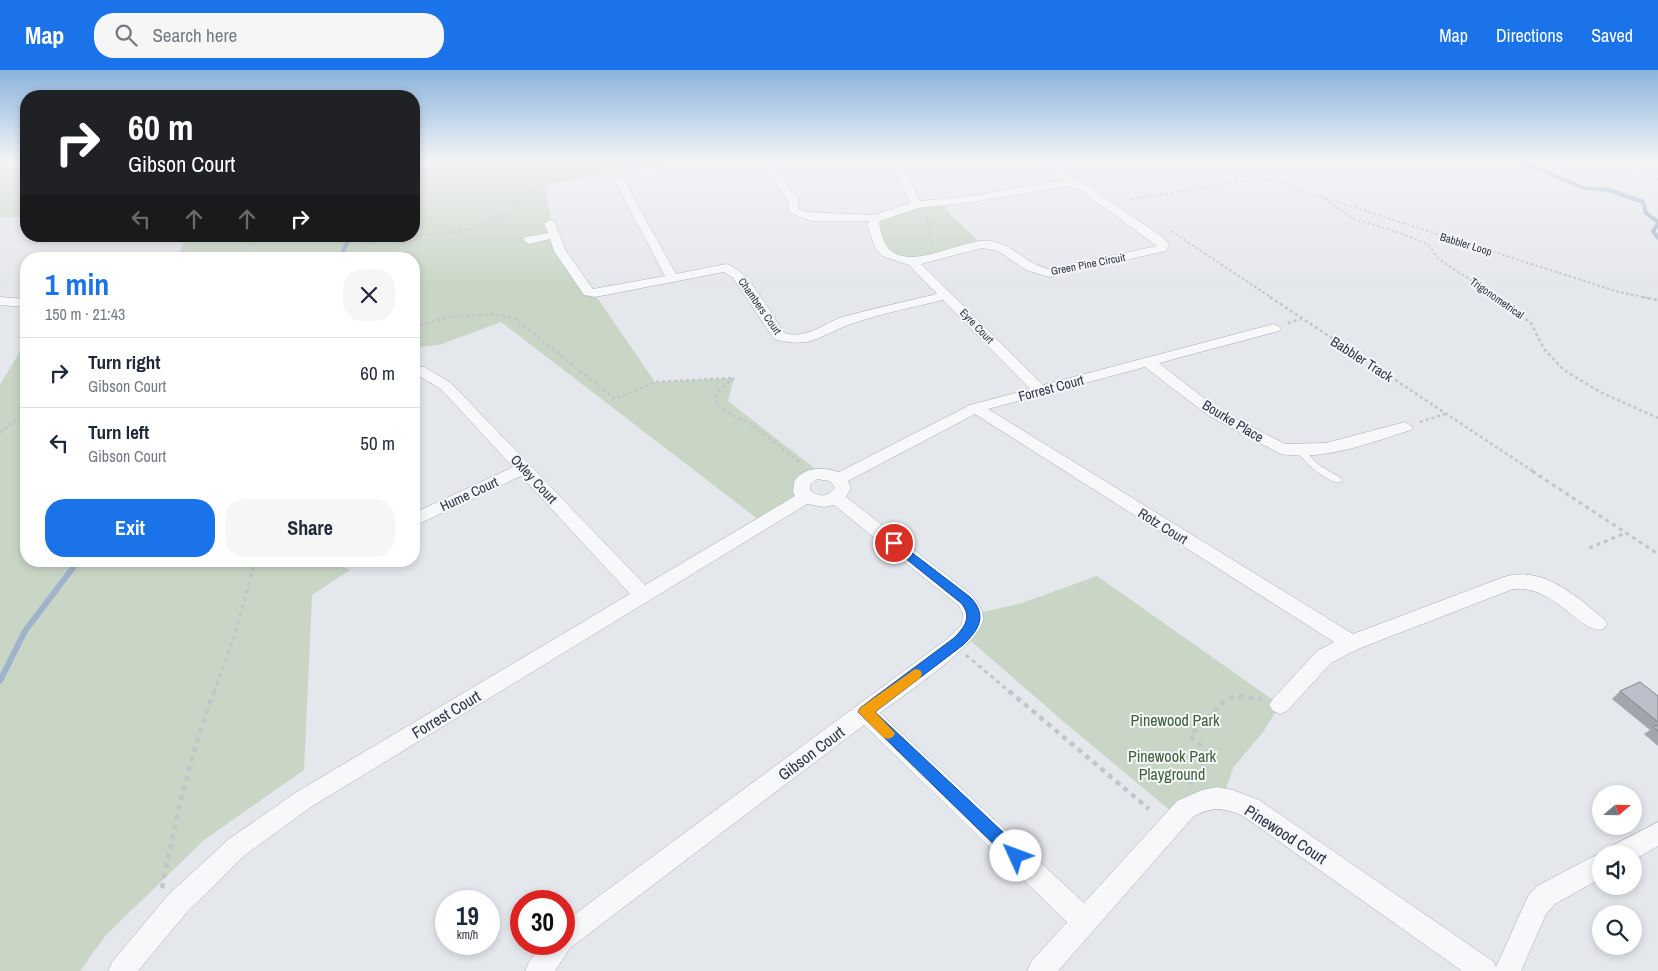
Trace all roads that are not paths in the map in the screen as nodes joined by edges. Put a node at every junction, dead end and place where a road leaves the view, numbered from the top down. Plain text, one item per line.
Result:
1 (628, 202) edge
2 (793, 202) edge
3 (941, 202) edge
4 (1104, 202) edge
5 (920, 204) joint
6 (876, 218) junction
7 (530, 240) dead end
8 (913, 262) junction
9 (672, 278) junction
10 (947, 295) junction
11 (0, 301) edge
12 (20, 303) edge
13 (1274, 328) dead end
14 (1147, 361) junction
15 (420, 371) edge
16 (1040, 391) junction
17 (975, 408) junction
18 (1405, 427) road end
19 (1300, 452) junction
20 (524, 468) junction
21 (1338, 480) dead end
22 (838, 489) junction
23 (805, 498) junction
24 (420, 517) edge
25 (643, 595) junction
26 (1597, 624) dead end
27 (1351, 643) junction
28 (1281, 703) road end
29 (865, 712) junction
30 (1658, 833) edge
31 (1637, 845) edge
32 (1592, 870) edge
33 (1085, 921) junction
34 (575, 930) edge
35 (550, 955) edge
36 (121, 971) edge
37 (538, 971) edge
38 (1040, 971) edge
39 (1485, 971) edge
40 (1508, 971) edge

1 - 9 street
2 - 6 street
3 - 5 street
4 - 8 street, Green Pine Circuit
5 - 6 street
6 - 8 street
7 - 9 street, Chambers Court
8 - 10 street, Eyre Court
9 - 10 street, Chambers Court
10 - 16 street, Eyre Court
11 - 12 street
13 - 14 street, Forrest Court
14 - 16 street, Forrest Court
14 - 19 street, Bourke Place
15 - 20 street, Oxley Court
16 - 17 street, Forrest Court
17 - 22 street, Forrest Court
17 - 27 street, Rotz Court
18 - 19 street, Bourke Place
19 - 21 lane, Bourke Place
20 - 24 street, Hume Court
20 - 25 street, Oxley Court
22 - 23 street
22 - 23 street
22 - 29 street, Gibson Court
23 - 25 street, Forrest Court
25 - 36 street, Forrest Court
26 - 27 street
27 - 28 street
29 - 33 street
29 - 34 street, Gibson Court
30 - 31 street
32 - 40 street
33 - 38 street, Pinewood Court
33 - 39 street, Pinewood Court
35 - 37 street

